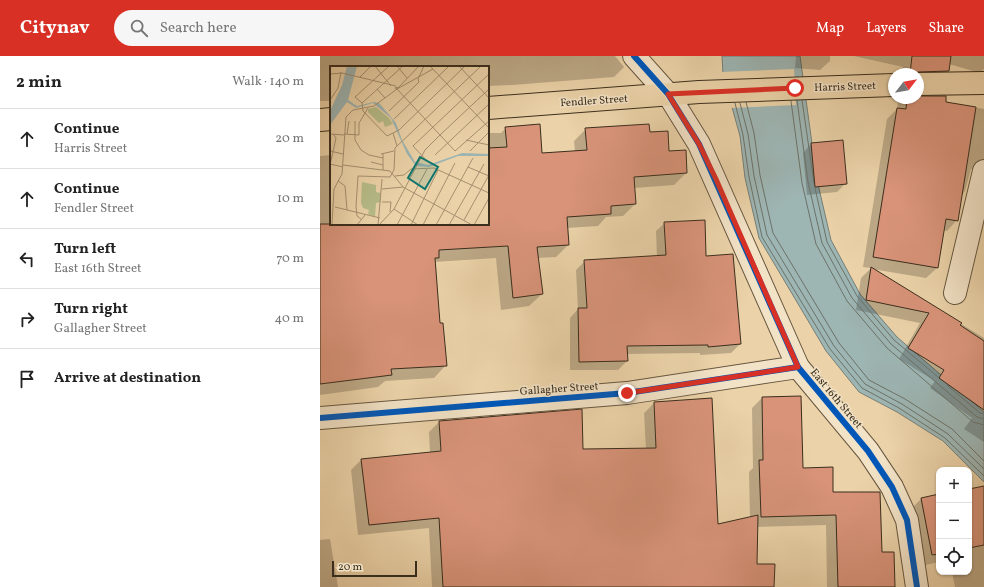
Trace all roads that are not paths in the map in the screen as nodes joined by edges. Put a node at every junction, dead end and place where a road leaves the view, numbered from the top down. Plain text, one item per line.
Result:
1 (634, 56) edge
2 (984, 82) edge
3 (924, 84) edge
4 (888, 85) edge
5 (699, 92) joint
6 (668, 94) junction
7 (489, 108) edge
8 (330, 119) edge
9 (320, 120) edge
10 (984, 170) edge
11 (955, 293) dead end
12 (798, 367) junction
13 (320, 418) edge
14 (917, 587) edge

1 - 6 street, East 16th Street
2 - 3 main road
4 - 5 main road, Harris Street
5 - 6 main road, Fendler Street
6 - 7 main road, Fendler Street
6 - 12 street, East 16th Street
8 - 9 main road
10 - 11 street
12 - 13 street, Gallagher Street
12 - 14 street, East 16th Street

